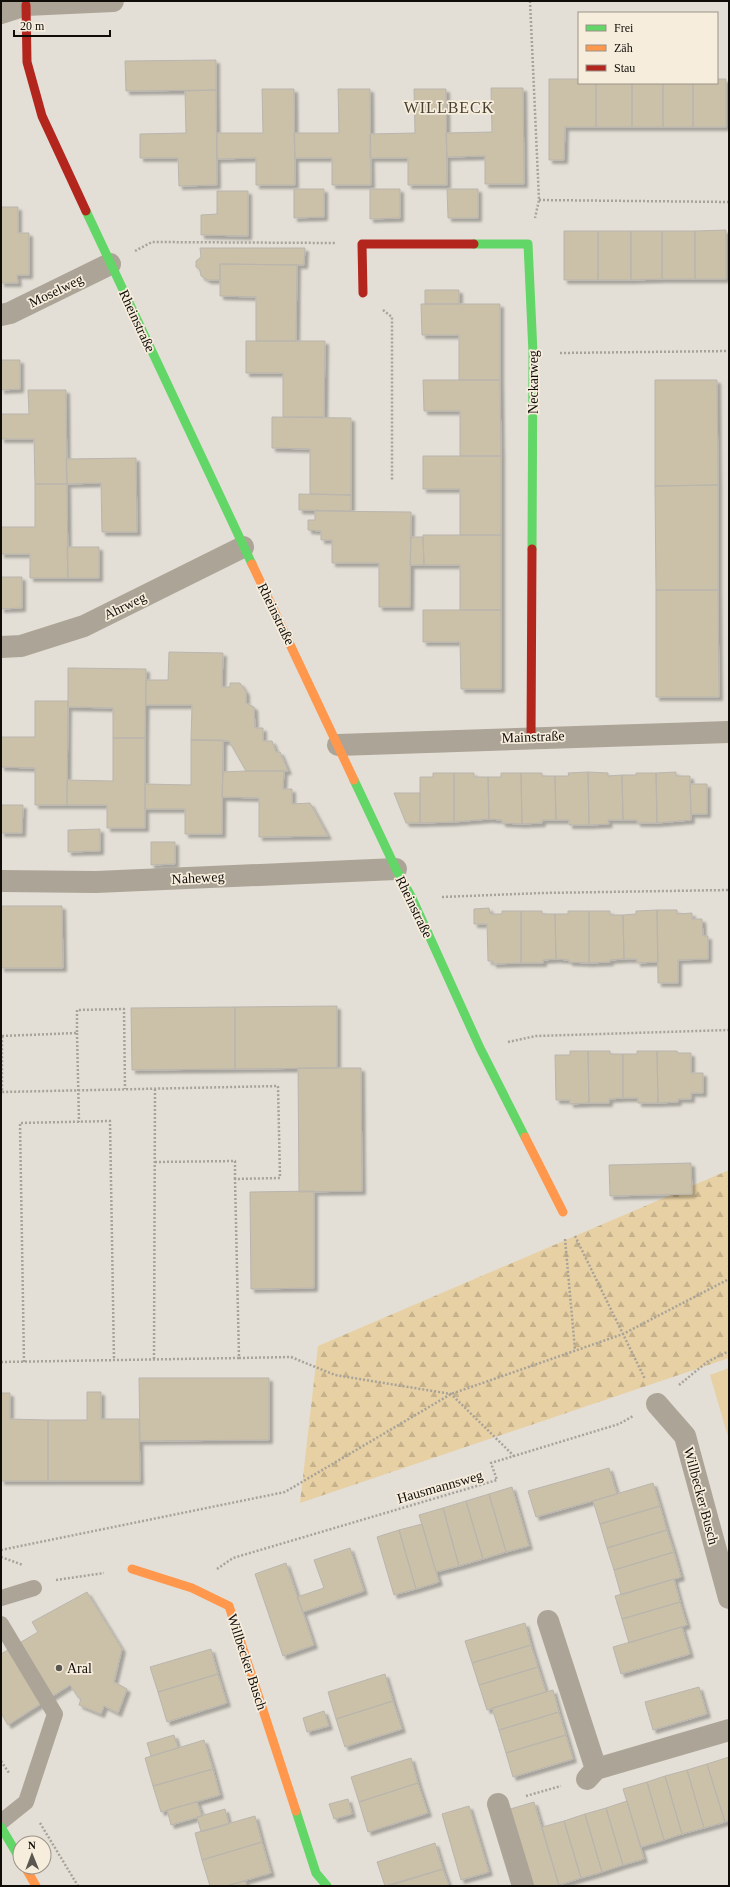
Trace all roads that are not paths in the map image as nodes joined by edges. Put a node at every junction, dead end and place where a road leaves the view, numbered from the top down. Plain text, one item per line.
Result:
1 (113, 1) edge
2 (22, 3) edge
3 (1, 13) edge
4 (110, 264) junction
5 (363, 293) road end
6 (1, 315) edge
7 (244, 547) junction
8 (1, 647) edge
9 (729, 732) edge
10 (531, 737) junction
11 (338, 745) junction
12 (396, 869) junction
13 (1, 880) edge
14 (563, 1212) road end
15 (656, 1404) road end
16 (132, 1569) road end
17 (34, 1588) road end
18 (1, 1598) edge
19 (729, 1598) edge
20 (548, 1621) dead end
21 (1, 1624) edge
22 (729, 1730) edge
23 (498, 1804) road end
24 (1, 1822) edge
25 (1, 1827) edge
26 (12, 1846) edge
27 (30, 1875) edge
28 (36, 1886) edge
29 (327, 1886) edge
30 (523, 1886) edge

1 - 2 street
2 - 3 street
2 - 4 street, Rheinstraße
4 - 6 street, Moselweg
4 - 7 street, Rheinstraße
5 - 10 street, Neckarweg
7 - 8 street, Ahrweg
7 - 11 street, Rheinstraße
9 - 10 street, Mainstraße
10 - 11 street, Mainstraße
11 - 12 street, Rheinstraße
12 - 13 street, Naheweg
12 - 14 street, Rheinstraße
15 - 19 street, Willbecker Busch
16 - 29 street, Willbecker Busch
17 - 18 lane
20 - 22 street
21 - 24 lane
23 - 30 street
25 - 26 street
27 - 28 street

